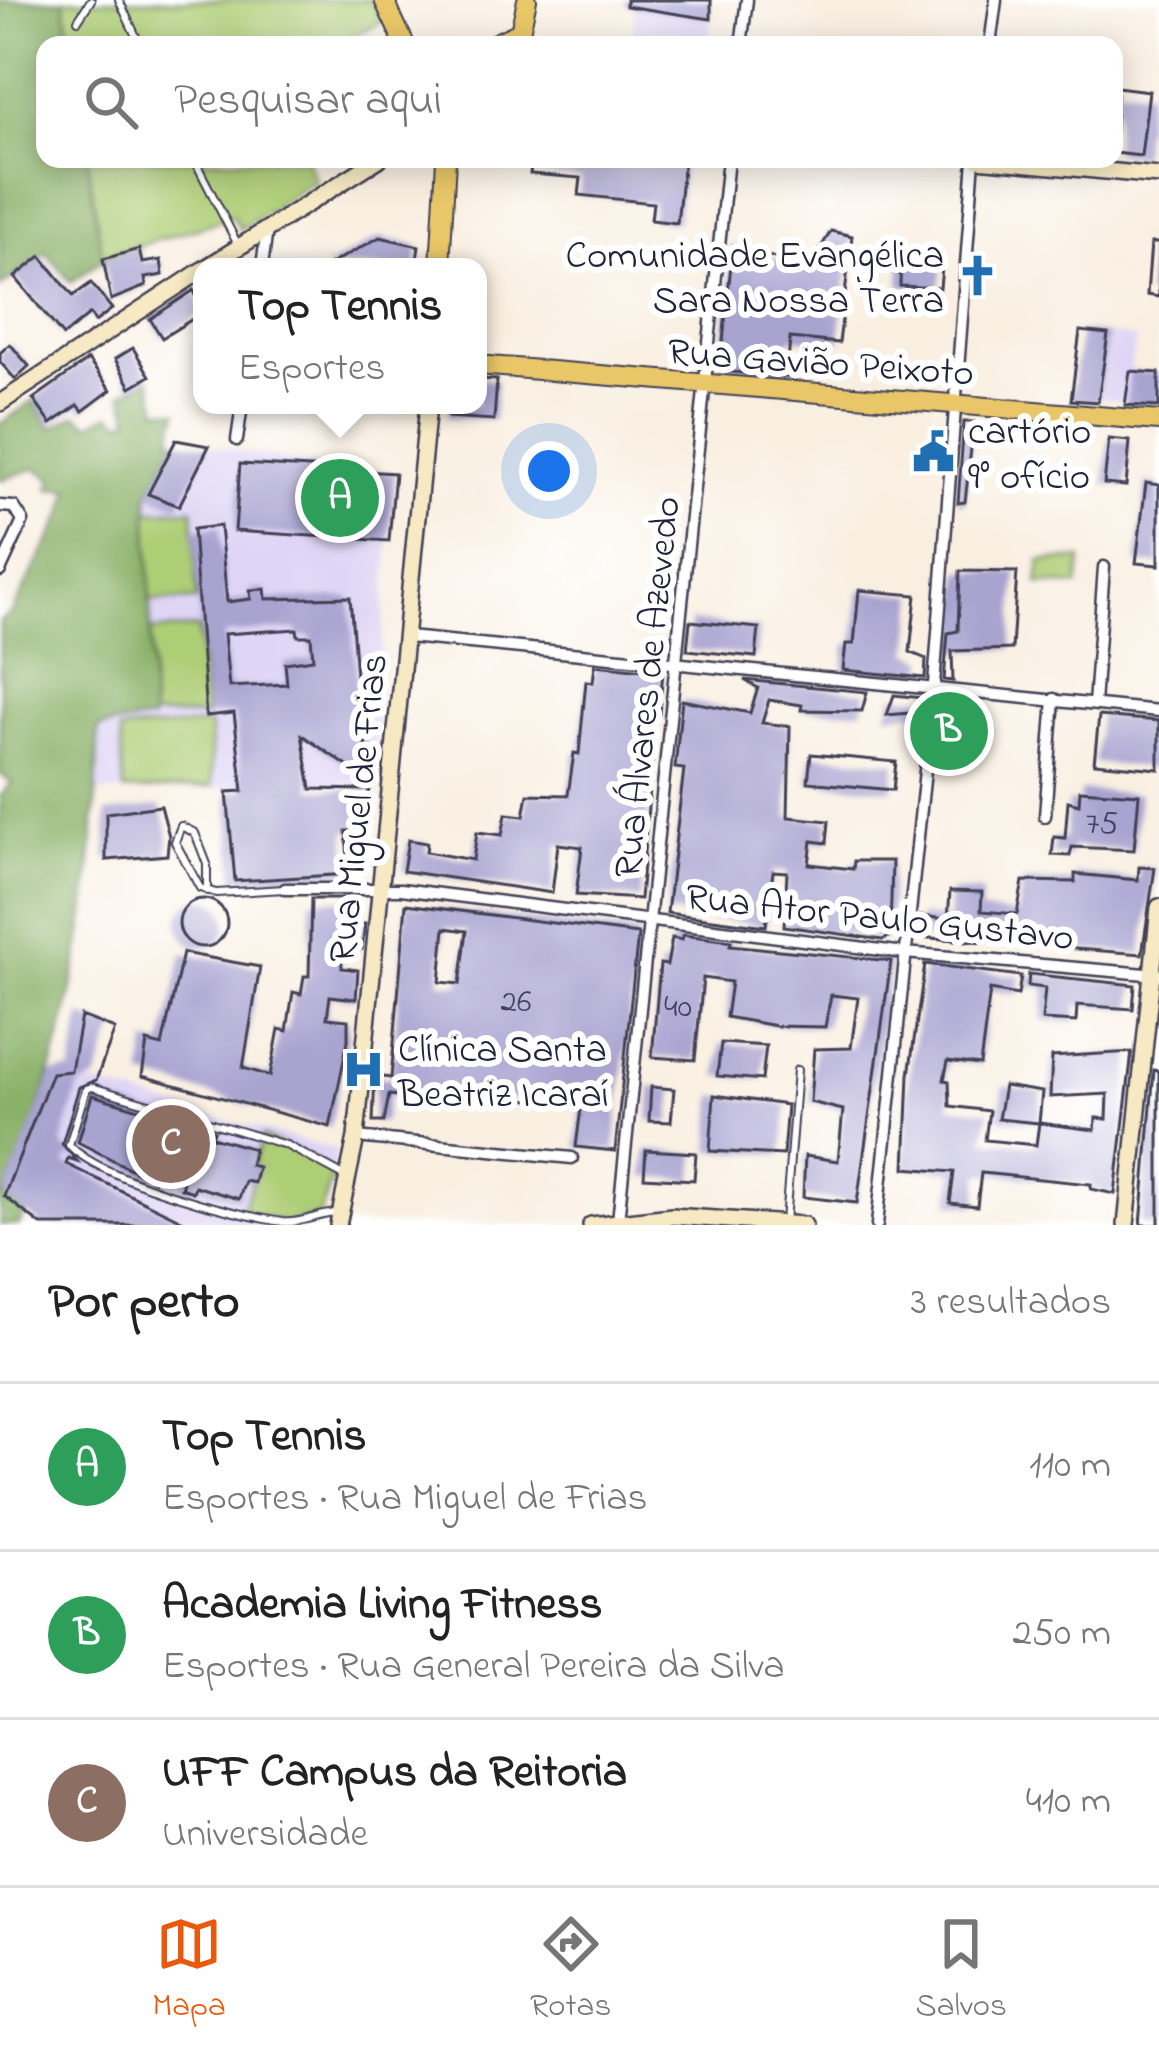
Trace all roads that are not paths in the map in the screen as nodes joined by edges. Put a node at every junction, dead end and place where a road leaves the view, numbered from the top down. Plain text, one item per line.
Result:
1 (91, 0) edge
2 (119, 0) edge
3 (384, 0) edge
4 (527, 0) edge
5 (747, 0) edge
6 (996, 0) edge
7 (77, 20) dead end
8 (136, 36) edge
9 (401, 36) edge
10 (519, 36) edge
11 (742, 36) edge
12 (991, 36) edge
13 (198, 168) edge
14 (364, 168) edge
15 (442, 168) edge
16 (727, 168) edge
17 (974, 168) edge
18 (1072, 168) edge
19 (1159, 176) edge
20 (267, 228) junction
21 (238, 247) junction
22 (221, 258) edge
23 (263, 258) edge
24 (440, 258) edge
25 (193, 276) edge
26 (487, 366) edge
27 (706, 384) junction
28 (952, 403) junction
29 (0, 404) edge
30 (241, 414) edge
31 (427, 414) edge
32 (1159, 421) edge
33 (237, 440) dead end
34 (0, 506) edge
35 (1104, 567) dead end
36 (0, 571) edge
37 (408, 637) junction
38 (677, 665) junction
39 (934, 685) junction
40 (1054, 700) junction
41 (1094, 704) junction
42 (1159, 711) edge
43 (1045, 816) dead end
44 (380, 887) junction
45 (285, 889) joint
46 (207, 891) junction
47 (1159, 908) edge
48 (651, 920) junction
49 (905, 953) junction
50 (1155, 974) edge
51 (797, 1070) dead end
52 (356, 1137) junction
53 (572, 1159) dead end
54 (350, 1178) junction
55 (342, 1220) edge
56 (618, 1221) junction
57 (784, 1223) edge
58 (591, 1225) edge
59 (804, 1225) edge
60 (877, 1225) edge
61 (1126, 1225) edge

1 - 7 lane
2 - 8 lane
3 - 9 main road
4 - 10 main road
5 - 11 street
6 - 12 street
13 - 21 lane
14 - 20 main road
15 - 24 main road
16 - 27 street, Rua Álvares de Azevedo
17 - 28 street
18 - 19 main road
20 - 21 main road
20 - 23 street
21 - 22 main road
25 - 29 main road
26 - 27 main road, Rua Gavião Peixoto
27 - 28 main road, Rua Gavião Peixoto
27 - 38 street, Rua Álvares de Azevedo
28 - 32 main road, Rua Gavião Peixoto
28 - 39 street
30 - 33 street
31 - 37 main road, Rua Miguel de Frias
34 - 36 street
35 - 41 street
37 - 38 street
37 - 44 main road, Rua Miguel de Frias
38 - 39 street
38 - 48 street, Rua Álvares de Azevedo
39 - 40 street
39 - 49 street
40 - 41 street
40 - 43 street
41 - 42 street
44 - 45 street, Rua Ator Paulo Gustavo
44 - 48 street, Rua Ator Paulo Gustavo
44 - 52 main road, Rua Miguel de Frias
45 - 46 lane
46 - 46 lane
47 - 50 main road
48 - 49 street, Rua Ator Paulo Gustavo
48 - 56 street, Rua Álvares de Azevedo
49 - 50 street, Rua Ator Paulo Gustavo
49 - 60 street
50 - 61 main road
51 - 57 lane
52 - 53 street
52 - 54 main road, Rua Miguel de Frias
54 - 55 main road, Rua Miguel de Frias
54 - 55 lane
56 - 57 main road
56 - 58 main road
57 - 59 main road

